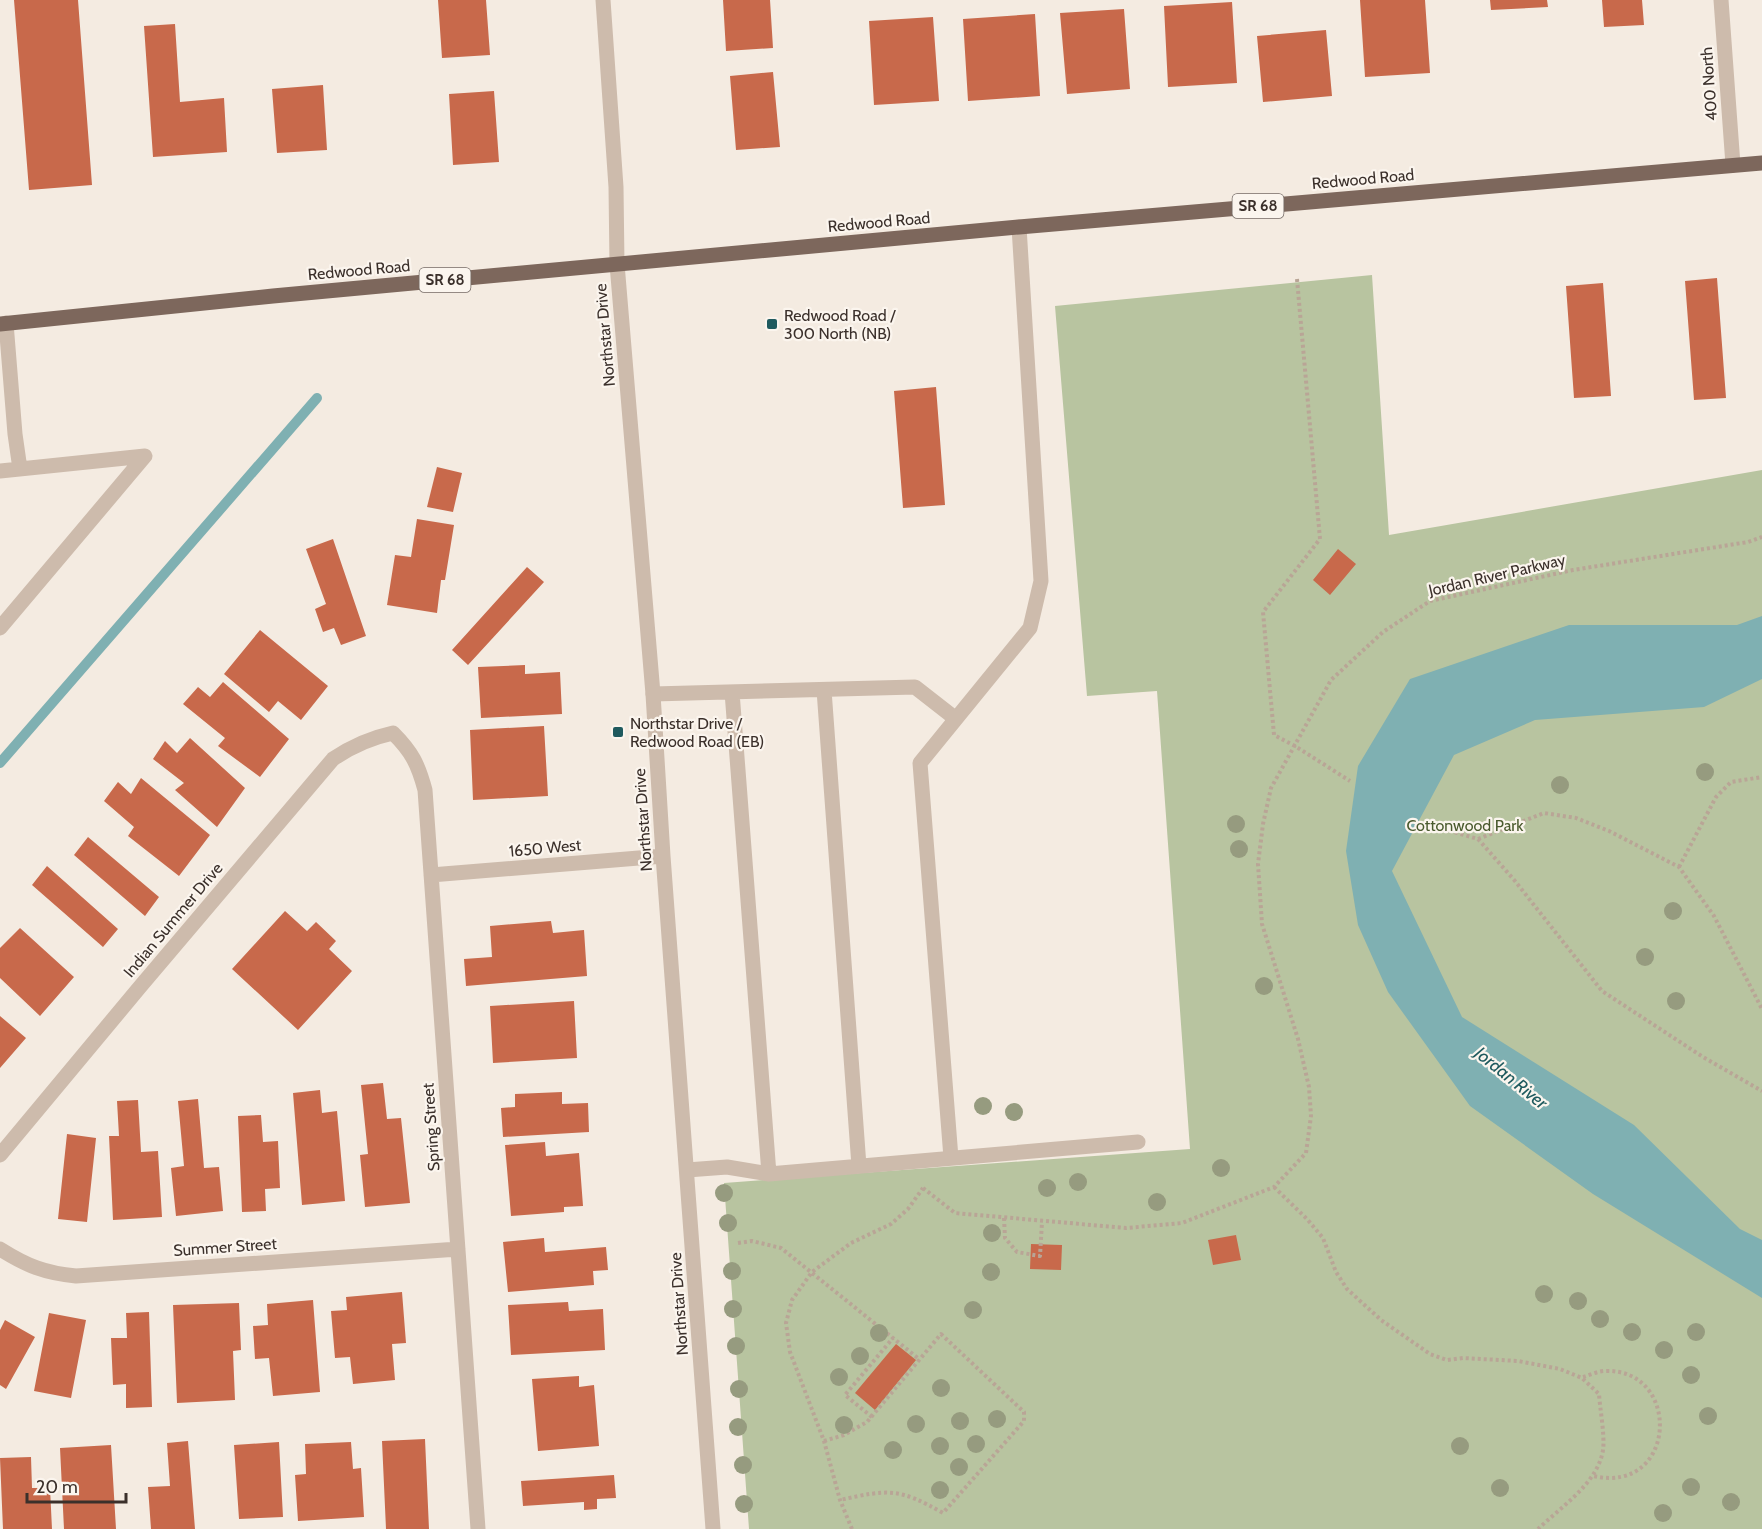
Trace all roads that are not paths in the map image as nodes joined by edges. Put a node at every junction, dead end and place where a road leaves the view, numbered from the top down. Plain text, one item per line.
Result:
1 (603, 0) edge
2 (1721, 0) edge
3 (1762, 163) edge
4 (1733, 165) junction
5 (1019, 227) junction
6 (617, 264) junction
7 (3, 323) edge
8 (20, 469) junction
9 (0, 471) edge
10 (0, 628) edge
11 (824, 690) junction
12 (732, 692) junction
13 (652, 694) junction
14 (956, 719) junction
15 (393, 733) joint
16 (663, 856) junction
17 (431, 875) junction
18 (1138, 1142) dead end
19 (0, 1155) edge
20 (951, 1158) junction
21 (859, 1166) junction
22 (687, 1170) junction
23 (769, 1174) junction
24 (458, 1249) junction
25 (0, 1250) edge
26 (478, 1529) edge
27 (713, 1529) edge

1 - 6 street, Northstar Drive
2 - 4 street, 400 North
3 - 4 main road, Redwood Road / SR 68
4 - 5 main road, Redwood Road / SR 68
5 - 6 main road, Redwood Road / SR 68
5 - 14 street
6 - 7 main road, Redwood Road / SR 68
6 - 13 street, Northstar Drive
7 - 8 street
8 - 9 street
8 - 10 street
11 - 12 street
11 - 14 street
11 - 21 street
12 - 13 street
12 - 23 street
13 - 16 street, Northstar Drive
14 - 20 street
15 - 17 street, Spring Street
15 - 19 street, Indian Summer Drive
16 - 17 street, 1650 West
16 - 22 street, Northstar Drive
17 - 24 street, Spring Street
18 - 20 street
20 - 21 street
21 - 23 street
22 - 23 street
22 - 27 street, Northstar Drive
24 - 25 street, Summer Street
24 - 26 street, Spring Street

